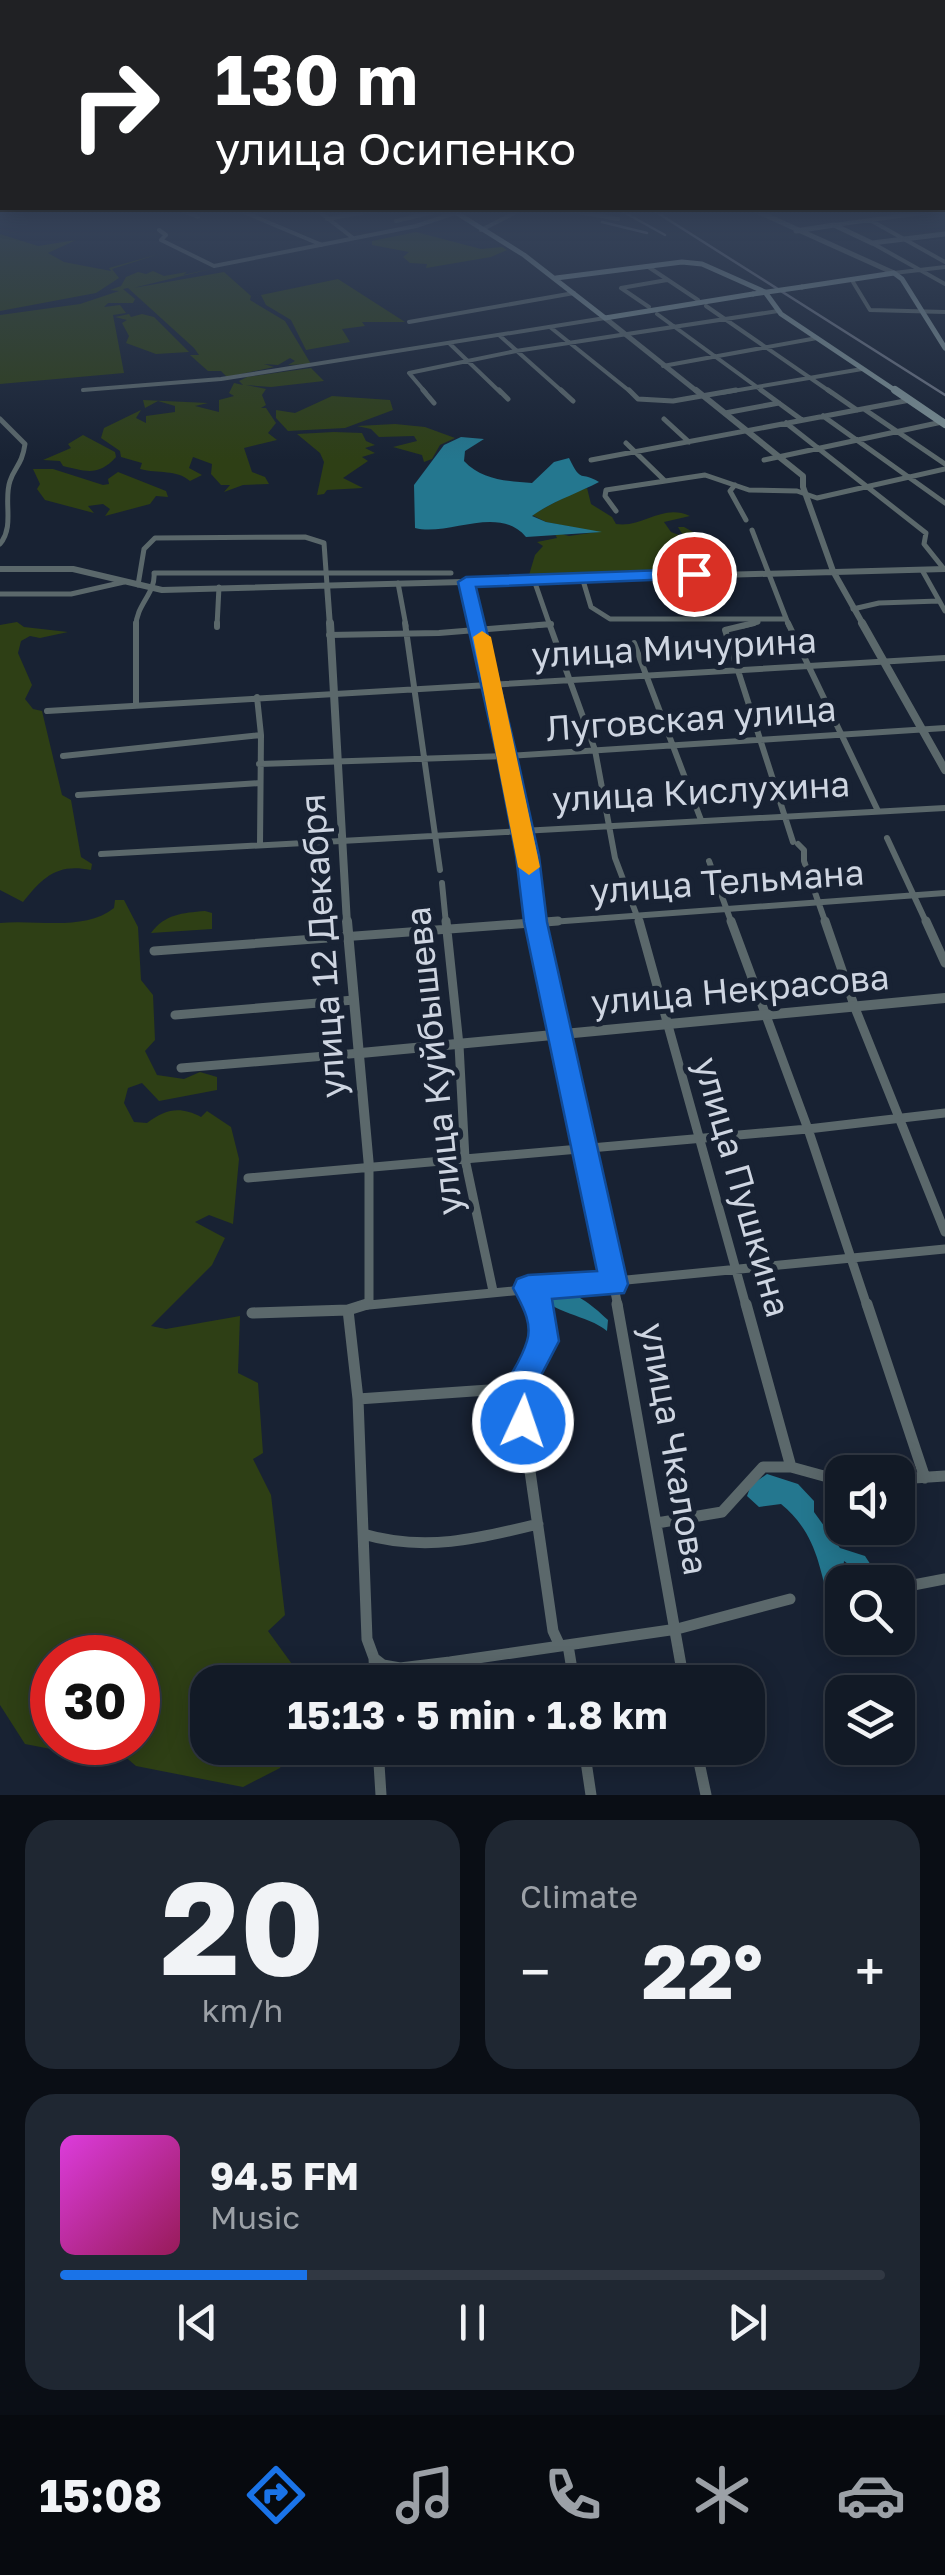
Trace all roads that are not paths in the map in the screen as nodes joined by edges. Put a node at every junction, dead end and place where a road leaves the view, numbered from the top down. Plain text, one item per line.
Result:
1 (570, 294) edge
2 (575, 294) edge
3 (629, 294) edge
4 (688, 294) edge
5 (755, 294) edge
6 (767, 294) edge
7 (859, 294) edge
8 (911, 294) edge
9 (698, 300) dead end
10 (706, 306) dead end
11 (649, 307) dead end
12 (778, 311) junction
13 (922, 312) junction
14 (945, 312) edge
15 (657, 314) dead end
16 (602, 316) junction
17 (726, 319) junction
18 (408, 322) dead end
19 (550, 327) junction
20 (675, 328) junction
21 (624, 334) junction
22 (499, 335) junction
23 (817, 338) junction
24 (942, 339) edge
25 (569, 342) junction
26 (449, 343) junction
27 (767, 348) junction
28 (945, 348) edge
29 (516, 351) junction
30 (716, 356) junction
31 (468, 360) junction
32 (663, 366) junction
33 (862, 369) junction
34 (811, 377) junction
35 (757, 387) junction
36 (82, 390) dead end
37 (702, 396) junction
38 (508, 399) dead end
39 (910, 400) junction
40 (572, 401) dead end
41 (434, 402) dead end
42 (779, 403) junction
43 (861, 409) junction
44 (725, 413) junction
45 (823, 416) junction
46 (0, 419) edge
47 (664, 419) dead end
48 (802, 420) junction
49 (786, 423) junction
50 (944, 423) edge
51 (747, 430) junction
52 (898, 431) junction
53 (857, 440) junction
54 (689, 442) junction
55 (626, 443) dead end
56 (818, 450) junction
57 (636, 451) junction
58 (780, 458) junction
59 (592, 460) dead end
60 (764, 460) dead end
61 (945, 467) edge
62 (909, 478) junction
63 (664, 480) junction
64 (736, 486) junction
65 (865, 488) junction
66 (807, 495) junction
67 (945, 503) edge
68 (616, 511) dead end
69 (746, 520) dead end
70 (752, 530) dead end
71 (0, 544) edge
72 (0, 568) edge
73 (945, 569) edge
74 (324, 570) junction
75 (922, 570) junction
76 (834, 571) junction
77 (451, 573) dead end
78 (768, 573) junction
79 (582, 577) junction
80 (534, 580) junction
81 (124, 582) junction
82 (466, 582) junction
83 (398, 583) junction
84 (138, 585) junction
85 (328, 585) junction
86 (219, 588) junction
87 (152, 589) junction
88 (0, 594) edge
89 (939, 601) junction
90 (853, 609) junction
91 (945, 612) edge
92 (786, 618) junction
93 (758, 622) junction
94 (551, 624) junction
95 (217, 626) dead end
96 (480, 628) junction
97 (405, 631) junction
98 (329, 635) junction
99 (634, 643) dead end
100 (945, 658) edge
101 (888, 662) junction
102 (807, 664) junction
103 (736, 670) junction
104 (644, 677) junction
105 (568, 680) junction
106 (491, 684) junction
107 (416, 688) junction
108 (336, 693) junction
109 (256, 696) junction
110 (136, 703) junction
111 (47, 711) dead end
112 (945, 728) edge
113 (922, 729) junction
114 (261, 735) junction
115 (844, 735) junction
116 (762, 742) junction
117 (674, 745) junction
118 (596, 750) junction
119 (63, 756) dead end
120 (507, 756) junction
121 (424, 758) junction
122 (340, 763) junction
123 (259, 764) junction
124 (945, 770) edge
125 (260, 783) junction
126 (78, 794) dead end
127 (945, 808) edge
128 (878, 811) junction
129 (787, 816) junction
130 (701, 820) junction
131 (610, 824) junction
132 (520, 829) junction
133 (437, 836) junction
134 (887, 838) dead end
135 (346, 842) junction
136 (260, 846) junction
137 (101, 854) dead end
138 (710, 861) dead end
139 (440, 870) dead end
140 (442, 884) dead end
141 (945, 893) edge
142 (916, 896) junction
143 (821, 904) junction
144 (730, 911) junction
145 (638, 916) junction
146 (536, 922) junction
147 (444, 928) junction
148 (347, 937) junction
149 (154, 951) dead end
150 (945, 962) edge
151 (945, 998) edge
152 (354, 1000) junction
153 (855, 1008) junction
154 (767, 1014) junction
155 (175, 1015) dead end
156 (668, 1024) junction
157 (560, 1034) junction
158 (459, 1045) junction
159 (361, 1053) junction
160 (181, 1068) dead end
161 (945, 1113) edge
162 (901, 1119) junction
163 (808, 1130) junction
164 (700, 1138) junction
165 (583, 1148) junction
166 (465, 1159) junction
167 (370, 1167) junction
168 (248, 1178) dead end
169 (945, 1232) edge
170 (945, 1249) edge
171 (850, 1261) junction
172 (739, 1270) junction
173 (614, 1284) junction
174 (528, 1288) junction
175 (493, 1291) junction
176 (369, 1303) junction
177 (348, 1310) junction
178 (252, 1313) dead end
179 (518, 1388) junction
180 (358, 1399) junction
181 (791, 1467) junction
182 (825, 1476) edge
183 (945, 1476) edge
184 (915, 1478) edge
185 (924, 1478) junction
186 (656, 1522) junction
187 (538, 1524) junction
188 (363, 1534) junction
189 (945, 1579) edge
190 (915, 1584) edge
191 (790, 1600) dead end
192 (677, 1630) junction
193 (564, 1646) junction
194 (374, 1658) junction
195 (374, 1665) edge
196 (569, 1665) edge
197 (682, 1665) edge
198 (379, 1765) edge
199 (587, 1765) edge
200 (700, 1765) edge
201 (380, 1795) edge
202 (591, 1795) edge
203 (706, 1795) edge

1 - 18 street
2 - 16 main road
3 - 11 street
4 - 9 street
5 - 16 main road, bridge
6 - 12 main road
7 - 13 street
8 - 13 main road
10 - 17 street
12 - 17 street
12 - 23 main road
13 - 14 street
13 - 24 main road
15 - 20 street
16 - 19 street
16 - 21 street
17 - 20 street
17 - 27 street
19 - 22 street
19 - 25 street
20 - 21 street
20 - 30 street
21 - 25 street
21 - 32 street
22 - 26 street
22 - 29 street
23 - 27 street
23 - 33 main road
24 - 28 main road
25 - 29 street
25 - 37 street
26 - 31 street
26 - 36 street
27 - 30 street
27 - 34 street
29 - 31 street
29 - 40 street
30 - 32 street
30 - 35 street
31 - 38 street
31 - 41 street
32 - 37 street
33 - 34 street
33 - 39 main road
34 - 35 street
34 - 43 street
35 - 37 street
35 - 42 street
37 - 44 street
39 - 43 street
39 - 50 main road
42 - 44 street
42 - 48 street
43 - 45 street
43 - 52 street
44 - 51 street
45 - 48 street
45 - 53 street
46 - 71 street
47 - 54 street
48 - 49 street
49 - 51 street
49 - 56 street
50 - 52 street
51 - 54 street
51 - 58 street
52 - 53 street
52 - 61 street
53 - 56 street
53 - 62 street
54 - 57 street
55 - 57 street
56 - 58 street
56 - 65 street
57 - 59 street
57 - 63 street
58 - 60 street
58 - 66 street
61 - 62 street
62 - 65 street
62 - 67 street
63 - 64 street
63 - 68 street
64 - 66 street
64 - 69 street
65 - 66 street
65 - 73 street
66 - 76 street
70 - 78 street
72 - 81 street
73 - 75 street
74 - 77 street
74 - 84 street
74 - 85 street
74 - 87 street
75 - 76 street
75 - 89 street
76 - 78 street
76 - 90 street
78 - 79 street
78 - 92 street
79 - 80 street
79 - 93 street
80 - 82 street
80 - 94 street, улица Пушкина
81 - 84 street
81 - 88 street
82 - 83 street
82 - 96 street, улица Чкалова
83 - 85 street
83 - 97 street, улица Куйбышева
84 - 87 street
85 - 86 street
85 - 98 street, улица 12 Декабря
86 - 87 street
86 - 95 street
87 - 110 street
89 - 90 street
89 - 91 street
90 - 101 street
92 - 93 street
92 - 102 street
93 - 103 street
94 - 96 street
94 - 105 street, улица Пушкина
96 - 97 street
96 - 106 street, улица Чкалова
97 - 98 street
97 - 107 street, улица Куйбышева
98 - 108 street, улица 12 Декабря
99 - 104 street
100 - 101 street, улица Мичурина
101 - 102 street, улица Мичурина
101 - 113 street
102 - 103 street, улица Мичурина
102 - 115 street
103 - 104 street, улица Мичурина
103 - 116 street
104 - 105 street, улица Мичурина
104 - 117 street
105 - 106 street, улица Мичурина
105 - 118 street, улица Пушкина
106 - 107 street, улица Мичурина
106 - 120 street, улица Чкалова
107 - 108 street, улица Мичурина
107 - 121 street, улица Куйбышева
108 - 109 street, улица Мичурина
108 - 122 street, улица 12 Декабря
109 - 110 street, улица Мичурина
109 - 114 street
110 - 111 street, улица Мичурина
112 - 113 street, Луговская улица
113 - 115 street, Луговская улица
113 - 124 street
114 - 119 street
114 - 123 street
115 - 116 street, Луговская улица
115 - 128 street
116 - 117 street, Луговская улица
116 - 129 street
117 - 118 street, Луговская улица
117 - 130 street
118 - 120 street, Луговская улица
118 - 131 street, улица Пушкина
120 - 121 street, Луговская улица
120 - 132 street, улица Чкалова
121 - 122 street, Луговская улица
121 - 133 street, улица Куйбышева
122 - 123 street, Луговская улица
122 - 135 street, улица 12 Декабря
123 - 125 street
125 - 126 street
125 - 136 street
127 - 128 street, улица Кислухина
128 - 129 street, улица Кислухина
129 - 130 street, улица Кислухина
129 - 143 street
130 - 131 street, улица Кислухина
131 - 132 street, улица Кислухина
131 - 145 street, улица Пушкина
132 - 133 street, улица Кислухина
132 - 146 street, улица Чкалова
133 - 135 street, улица Кислухина
133 - 139 street, улица Куйбышева
134 - 142 street
135 - 136 street, улица Кислухина
135 - 148 street, улица 12 Декабря
136 - 137 street, улица Кислухина
138 - 144 street
140 - 147 street, улица Куйбышева
141 - 142 street, улица Тельмана
142 - 143 street, улица Тельмана
142 - 150 street
143 - 144 street, улица Тельмана
143 - 153 street
144 - 145 street, улица Тельмана
144 - 154 street
145 - 146 street, улица Тельмана
145 - 156 street, улица Пушкина
146 - 147 street, улица Тельмана
146 - 157 street, улица Чкалова
147 - 148 street, улица Тельмана
147 - 158 street, улица Куйбышева
148 - 149 street, улица Тельмана
148 - 152 street, улица 12 Декабря
151 - 153 street, улица Некрасова
152 - 155 street
152 - 159 street, улица 12 Декабря
153 - 154 street, улица Некрасова
153 - 162 street
154 - 156 street, улица Некрасова
154 - 163 street
156 - 157 street, улица Некрасова
156 - 164 street, улица Пушкина
157 - 158 street, улица Некрасова
157 - 165 street, улица Чкалова
158 - 159 street, улица Некрасова
158 - 166 street, улица Куйбышева
159 - 160 street, улица Некрасова
159 - 167 street, улица 12 Декабря
161 - 162 street
162 - 163 street
162 - 169 street
163 - 164 street
163 - 171 street
164 - 165 street
164 - 172 street, улица Пушкина
165 - 166 street
165 - 173 street, улица Чкалова
166 - 167 street
166 - 175 street, улица Куйбышева
167 - 168 street
167 - 176 street, улица 12 Декабря
170 - 171 street
171 - 172 street
171 - 185 street
172 - 173 street
172 - 181 street, улица Пушкина
173 - 174 street
173 - 186 street, улица Чкалова
174 - 175 street
174 - 179 street
175 - 176 street
176 - 177 street
177 - 178 street
177 - 180 street
179 - 180 street
179 - 187 street
180 - 188 street
181 - 182 street
181 - 186 street
183 - 185 street
184 - 185 street
186 - 192 street, улица Чкалова
187 - 188 street
187 - 193 street
188 - 194 street
189 - 190 street
191 - 192 street
192 - 193 street
192 - 197 street, улица Чкалова
193 - 194 street
193 - 196 street
194 - 195 street
198 - 201 street
199 - 202 street
200 - 203 street

